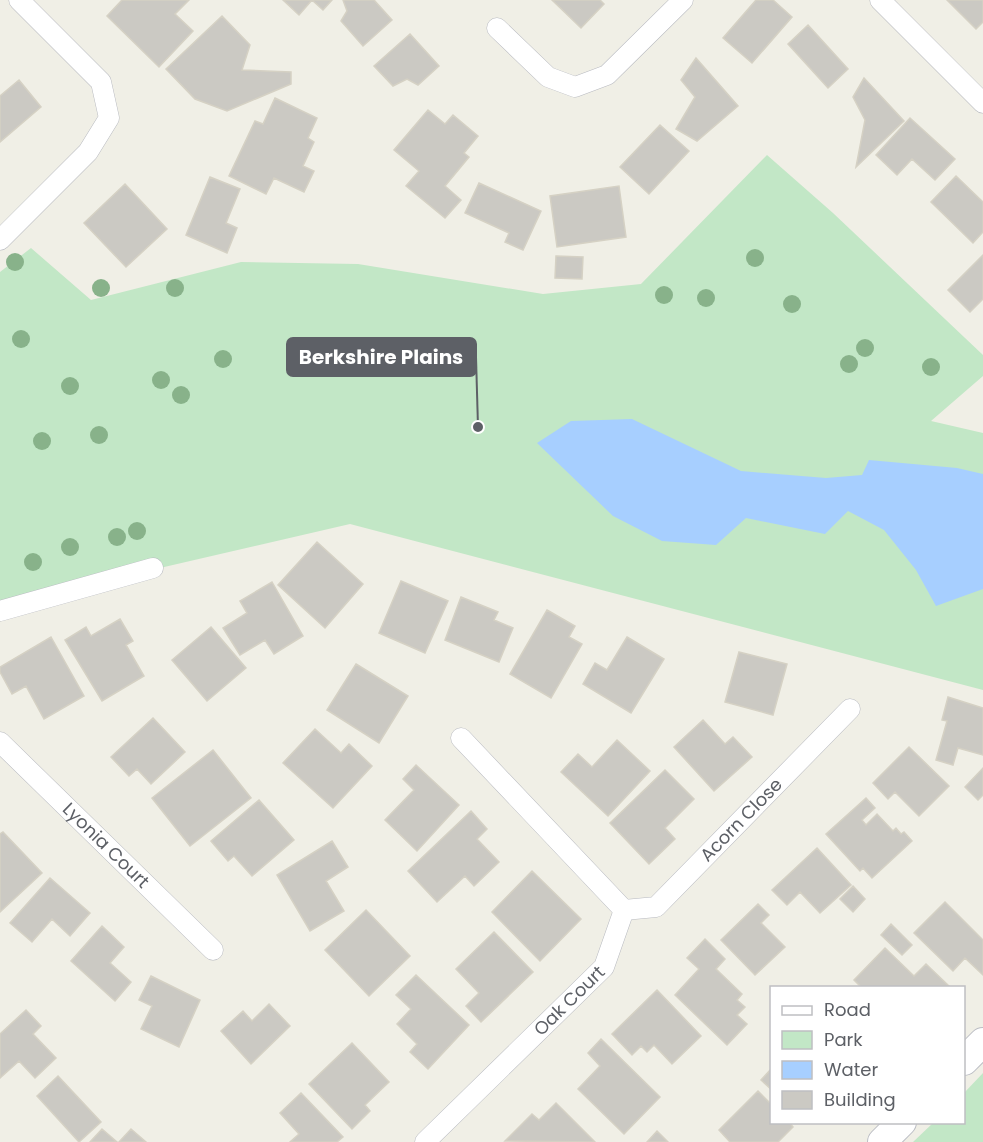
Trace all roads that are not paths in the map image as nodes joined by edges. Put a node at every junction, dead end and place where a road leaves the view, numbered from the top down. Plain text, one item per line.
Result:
1 (19, 0) edge
2 (683, 0) edge
3 (880, 0) edge
4 (497, 28) dead end
5 (983, 103) edge
6 (0, 240) edge
7 (153, 568) dead end
8 (0, 610) edge
9 (850, 709) dead end
10 (461, 738) dead end
11 (0, 742) edge
12 (624, 910) junction
13 (213, 950) dead end
14 (983, 1042) edge
15 (965, 1059) edge
16 (900, 1124) edge
17 (425, 1142) edge
18 (882, 1142) edge

1 - 6 street
2 - 4 street
3 - 5 street
7 - 8 street
9 - 12 street, Acorn Close
10 - 12 street
11 - 13 street, Lyonia Court
12 - 17 street, Oak Court
14 - 15 main road
16 - 18 main road

